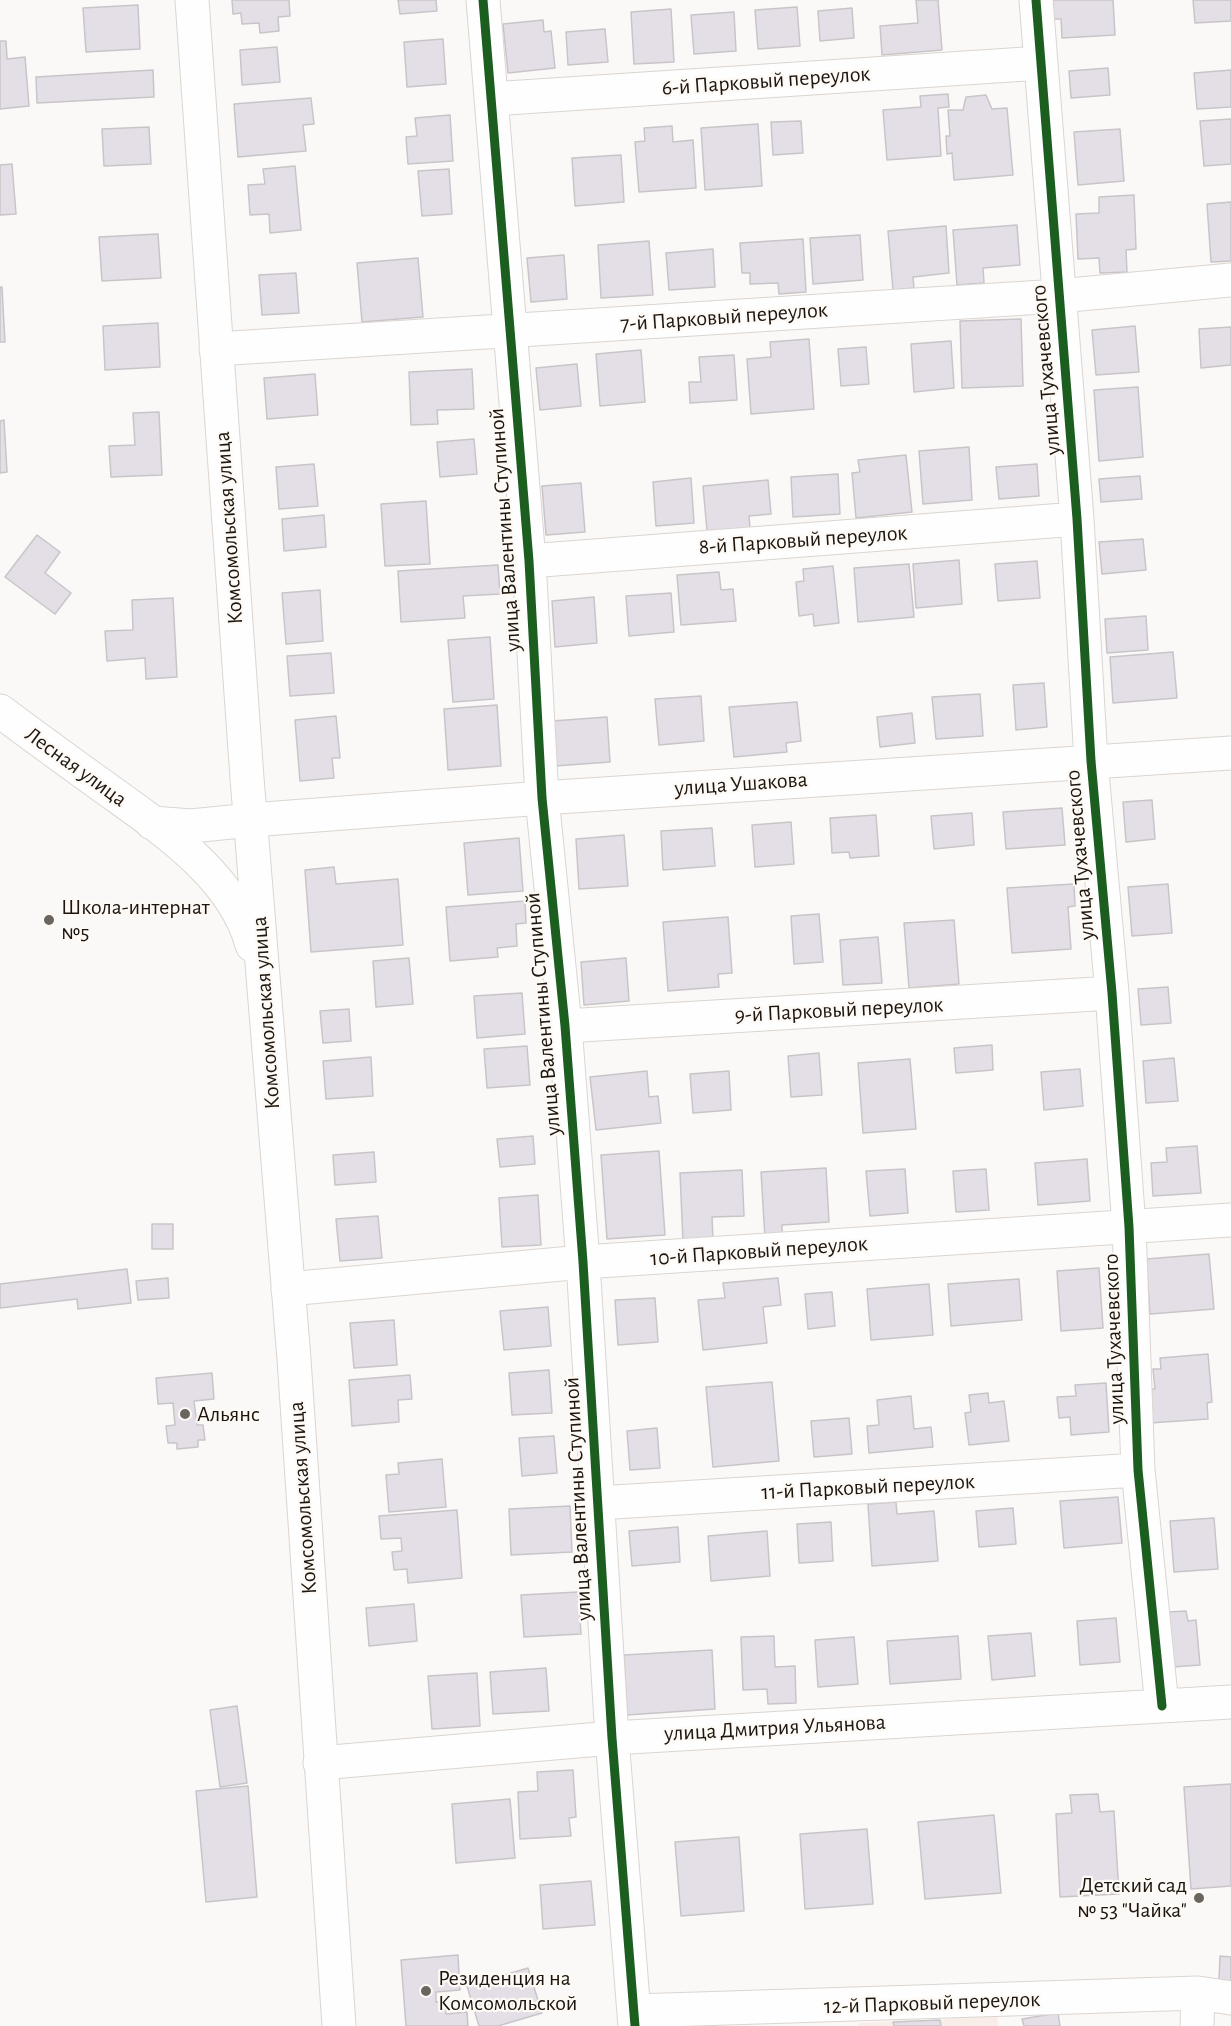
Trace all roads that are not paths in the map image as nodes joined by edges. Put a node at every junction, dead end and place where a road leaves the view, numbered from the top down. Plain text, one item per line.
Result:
1 (192, 0) edge
2 (483, 0) edge
3 (1036, 0) edge
4 (1041, 63) junction
5 (491, 99) junction
6 (1231, 280) edge
7 (1059, 296) junction
8 (510, 331) junction
9 (216, 349) junction
10 (1077, 519) junction
11 (529, 561) junction
12 (0, 711) edge
13 (1231, 753) edge
14 (1091, 761) junction
15 (542, 798) junction
16 (251, 820) junction
17 (152, 822) junction
18 (1112, 993) junction
19 (265, 995) junction
20 (565, 1026) junction
21 (1231, 1220) edge
22 (1129, 1227) junction
23 (583, 1262) junction
24 (288, 1289) junction
25 (1138, 1470) junction
26 (598, 1503) junction
27 (1231, 1702) edge
28 (1162, 1706) junction
29 (612, 1738) junction
30 (320, 1762) junction
31 (1197, 1993) junction
32 (1231, 1998) edge
33 (634, 2019) edge
34 (339, 2026) edge
35 (1197, 2026) edge

1 - 9 street, Комсомольская улица
2 - 5 street, улица Валентины Ступиной
3 - 4 street, улица Тухачевского
4 - 5 street, 6-й Парковый переулок
4 - 7 street, улица Тухачевского
5 - 8 street, улица Валентины Ступиной
6 - 7 street, 7-й Парковый переулок
7 - 8 street, 7-й Парковый переулок
7 - 10 street, улица Тухачевского
8 - 9 street, 7-й Парковый переулок
8 - 11 street, улица Валентины Ступиной
9 - 16 street, Комсомольская улица
10 - 11 street, 8-й Парковый переулок
10 - 14 street, улица Тухачевского
11 - 15 street, улица Валентины Ступиной
12 - 17 street, Лесная улица
13 - 14 street, улица Ушакова
14 - 15 street, улица Ушакова
14 - 18 street, улица Тухачевского
15 - 16 street, улица Ушакова
15 - 20 street, улица Валентины Ступиной
16 - 17 street, улица Ушакова
16 - 19 street, Комсомольская улица
17 - 19 street, Лесная улица
18 - 20 street, 9-й Парковый переулок
18 - 22 street, улица Тухачевского
19 - 24 street, Комсомольская улица
20 - 23 street, улица Валентины Ступиной
21 - 22 street, 10-й Парковый переулок
22 - 23 street, 10-й Парковый переулок
22 - 25 street, улица Тухачевского
23 - 24 street, 10-й Парковый переулок
23 - 26 street, улица Валентины Ступиной
24 - 30 street, Комсомольская улица
25 - 26 street, 11-й Парковый переулок
25 - 28 street, улица Тухачевского
26 - 29 street, улица Валентины Ступиной
27 - 28 street, улица Дмитрия Ульянова
28 - 29 street, улица Дмитрия Ульянова
29 - 30 street, улица Дмитрия Ульянова
29 - 33 street, улица Валентины Ступиной
30 - 34 street, Комсомольская улица
31 - 32 street, 12-й Парковый переулок
31 - 33 street, 12-й Парковый переулок
31 - 35 street

